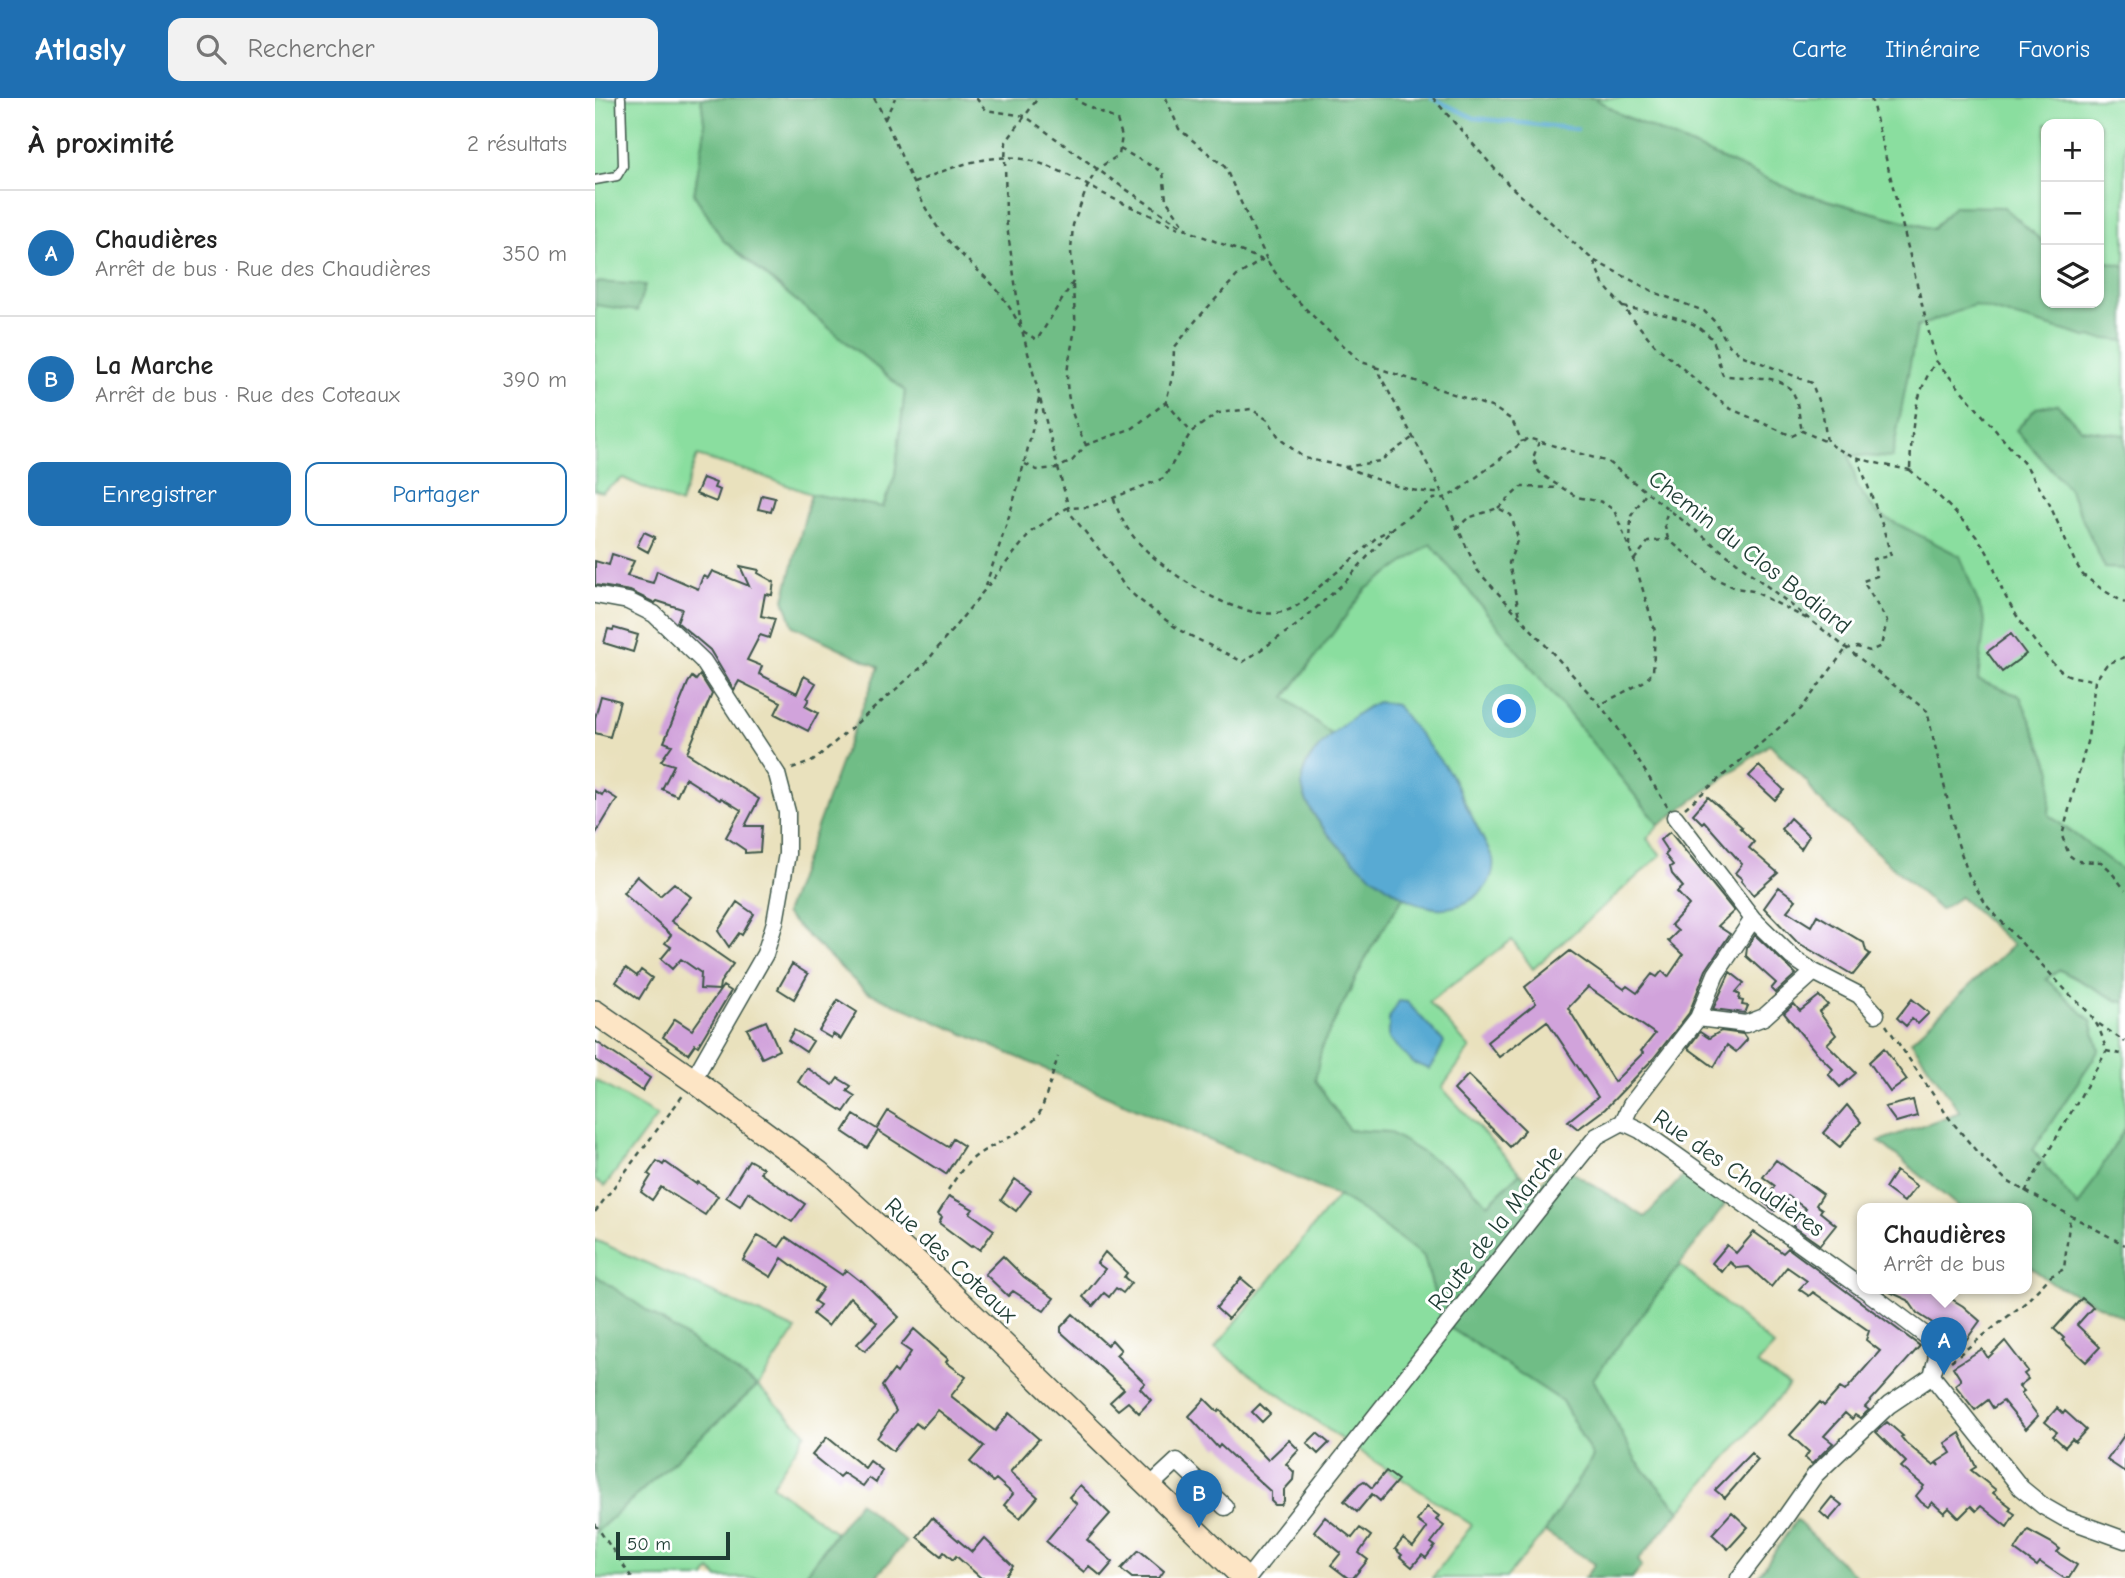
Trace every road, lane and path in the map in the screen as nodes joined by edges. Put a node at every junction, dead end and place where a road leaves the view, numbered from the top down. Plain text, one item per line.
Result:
1 (621, 98) edge
2 (874, 98) edge
3 (895, 98) edge
4 (976, 98) edge
5 (1038, 98) edge
6 (1076, 98) edge
7 (1166, 98) edge
8 (1433, 98) edge
9 (1871, 98) edge
10 (1025, 116) junction
11 (885, 119) junction
12 (1120, 149) junction
13 (1005, 160) junction
14 (1097, 169) junction
15 (595, 180) edge
16 (913, 183) junction
17 (1088, 185) junction
18 (1189, 232) junction
19 (1262, 260) junction
20 (1593, 260) junction
21 (1268, 262) junction
22 (1073, 282) junction
23 (1623, 307) junction
24 (1022, 330) junction
25 (1936, 361) junction
26 (1375, 366) junction
27 (1039, 395) junction
28 (1165, 402) junction
29 (1802, 431) junction
30 (1191, 432) junction
31 (1412, 438) junction
32 (1539, 441) junction
33 (1522, 442) junction
34 (1828, 442) junction
35 (1086, 445) junction
36 (1858, 459) junction
37 (1024, 464) junction
38 (1346, 467) junction
39 (1057, 468) junction
40 (1910, 470) junction
41 (1562, 488) junction
42 (1647, 492) junction
43 (1442, 493) junction
44 (1113, 498) junction
45 (1444, 498) junction
46 (1067, 508) junction
47 (1498, 508) junction
48 (1669, 509) junction
49 (1394, 527) junction
50 (1456, 529) junction
51 (1668, 539) junction
52 (1630, 549) junction
53 (1634, 560) junction
54 (983, 591) junction
55 (595, 596) edge
56 (2125, 603) edge
57 (1520, 618) junction
58 (1819, 626) junction
59 (1846, 649) junction
60 (2125, 657) edge
61 (2095, 681) junction
62 (1600, 705) junction
63 (777, 774) junction
64 (1675, 817) junction
65 (2125, 890) edge
66 (1753, 919) junction
67 (1814, 972) junction
68 (595, 1012) edge
69 (1876, 1014) joint
70 (1698, 1018) junction
71 (2097, 1022) junction
72 (2125, 1042) edge
73 (2106, 1051) junction
74 (2125, 1055) edge
75 (1058, 1057) dead end
76 (693, 1080) junction
77 (1623, 1122) junction
78 (948, 1190) dead end
79 (2025, 1192) junction
80 (595, 1212) edge
81 (2070, 1215) junction
82 (2125, 1245) edge
83 (1857, 1284) edge
84 (1871, 1294) edge
85 (1932, 1376) junction
86 (1149, 1487) junction
87 (1225, 1507) dead end
88 (595, 1524) edge
89 (2125, 1540) edge
90 (632, 1578) edge
91 (1246, 1578) edge
92 (1739, 1578) edge

1 - 15 lane
2 - 11 path
3 - 11 path
4 - 10 path
5 - 10 path
6 - 12 path
7 - 21 path
8 - 20 path
9 - 25 path
10 - 13 path
10 - 14 path
11 - 16 path
12 - 14 path
12 - 18 path
13 - 16 path
13 - 17 path
13 - 24 path
14 - 17 path
14 - 18 path
16 - 24 path
17 - 18 path
17 - 22 path
18 - 19 path
19 - 21 path
19 - 28 path
20 - 23 path
20 - 34 path
21 - 26 path
22 - 24 path
22 - 35 path
23 - 29 path
23 - 29 path
24 - 27 path
25 - 40 path
25 - 56 path
26 - 31 path
26 - 33 path
27 - 37 path
27 - 39 path
28 - 30 path
28 - 35 path
29 - 34 path
30 - 38 path
30 - 44 path
31 - 38 path
31 - 43 path
32 - 33 path, Chemin du Clos Bodiard
32 - 41 path
32 - 42 path, Chemin du Clos Bodiard
33 - 45 path
34 - 36 path
35 - 39 path
36 - 40 path
36 - 59 path
37 - 39 path
37 - 54 path
38 - 43 path
39 - 46 path
40 - 61 path
41 - 47 path
41 - 52 path
42 - 48 path, Chemin du Clos Bodiard
42 - 52 path
43 - 45 path
44 - 46 path
44 - 49 path
45 - 49 path
45 - 50 path
46 - 49 path
46 - 54 path
47 - 50 path
47 - 57 path
48 - 51 path
48 - 58 path, Chemin du Clos Bodiard
50 - 57 path
51 - 53 path
51 - 58 path
52 - 53 path
53 - 62 path
54 - 63 path
55 - 63 street
57 - 62 path
58 - 59 path, Chemin du Clos Bodiard
59 - 64 path, Chemin du Clos Bodiard
59 - 71 path
60 - 61 path
61 - 65 path
62 - 64 path
63 - 76 street
64 - 66 street
66 - 67 street
66 - 70 street, Route de la Marche
67 - 69 street
67 - 70 street
68 - 76 street, Rue des Coteaux
69 - 79 path
70 - 77 street, Route de la Marche
71 - 72 path
71 - 73 path
73 - 74 path
73 - 79 path
75 - 78 path
76 - 80 path
76 - 86 street, Rue des Coteaux
77 - 83 street, Rue des Chaudières
77 - 91 street, Route de la Marche
79 - 81 path
81 - 82 path
81 - 85 path
84 - 85 street, Rue des Chaudières
85 - 89 street
85 - 92 street
86 - 87 street
86 - 91 street, Rue des Coteaux
88 - 90 path

